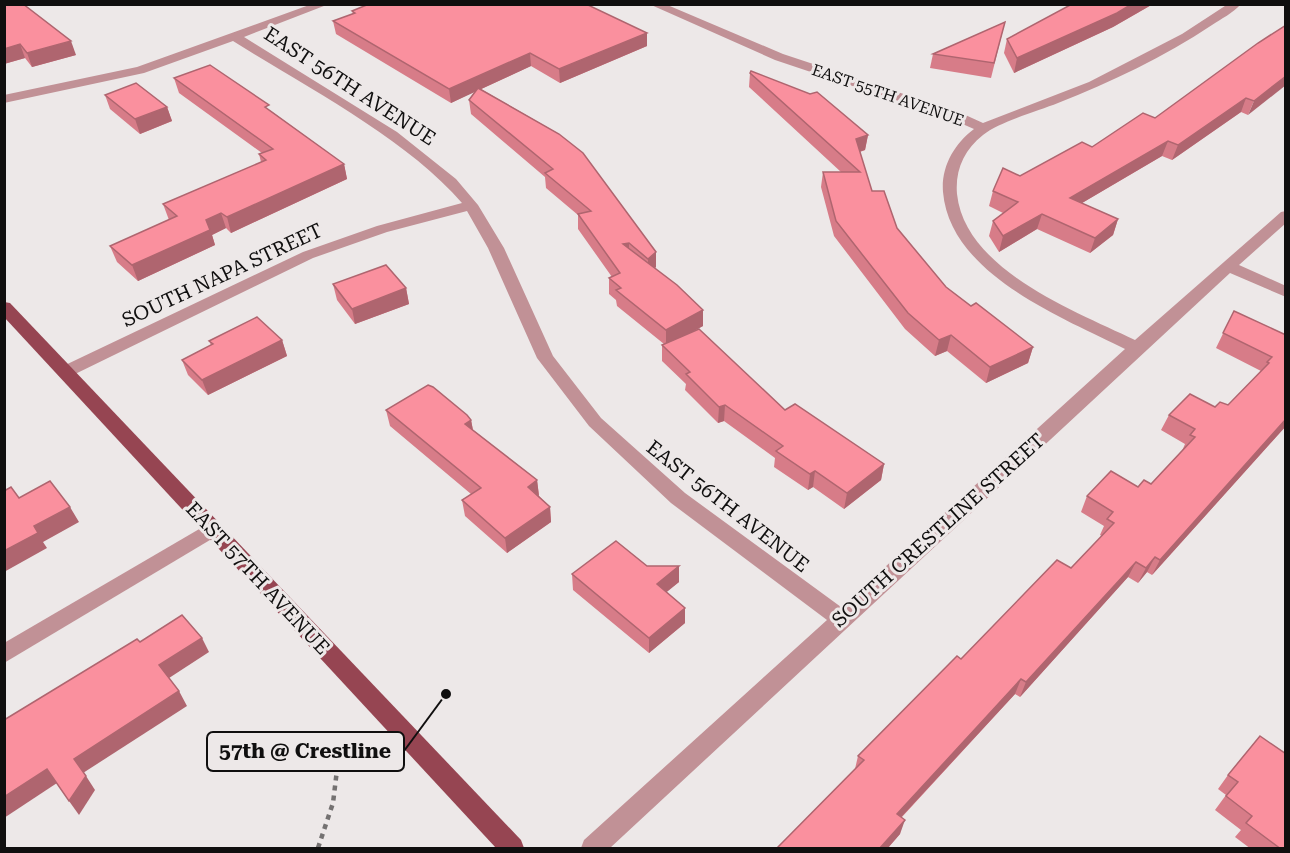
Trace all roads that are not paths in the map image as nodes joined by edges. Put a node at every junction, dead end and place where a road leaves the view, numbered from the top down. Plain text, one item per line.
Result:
1 (324, 4) edge
2 (654, 4) edge
3 (1236, 4) edge
4 (236, 37) junction
5 (4, 99) edge
6 (983, 129) junction
7 (471, 205) junction
8 (1286, 215) edge
9 (1229, 267) junction
10 (1286, 292) edge
11 (4, 307) edge
12 (1137, 348) junction
13 (65, 372) junction
14 (213, 530) junction
15 (841, 619) junction
16 (4, 654) edge
17 (512, 849) edge
18 (593, 849) edge

1 - 4 street
2 - 6 street, EAST 55TH AVENUE
3 - 6 street
4 - 5 street
4 - 7 street, EAST 56TH AVENUE
6 - 12 street, EAST 55TH AVENUE
7 - 13 street, SOUTH NAPA STREET
7 - 15 street, EAST 56TH AVENUE
8 - 9 street, SOUTH CRESTLINE STREET
9 - 10 street
9 - 12 street, SOUTH CRESTLINE STREET
11 - 13 main road, EAST 57TH AVENUE
12 - 15 street, SOUTH CRESTLINE STREET
13 - 14 main road, EAST 57TH AVENUE
14 - 16 street
14 - 17 main road, EAST 57TH AVENUE
15 - 18 street, SOUTH CRESTLINE STREET

